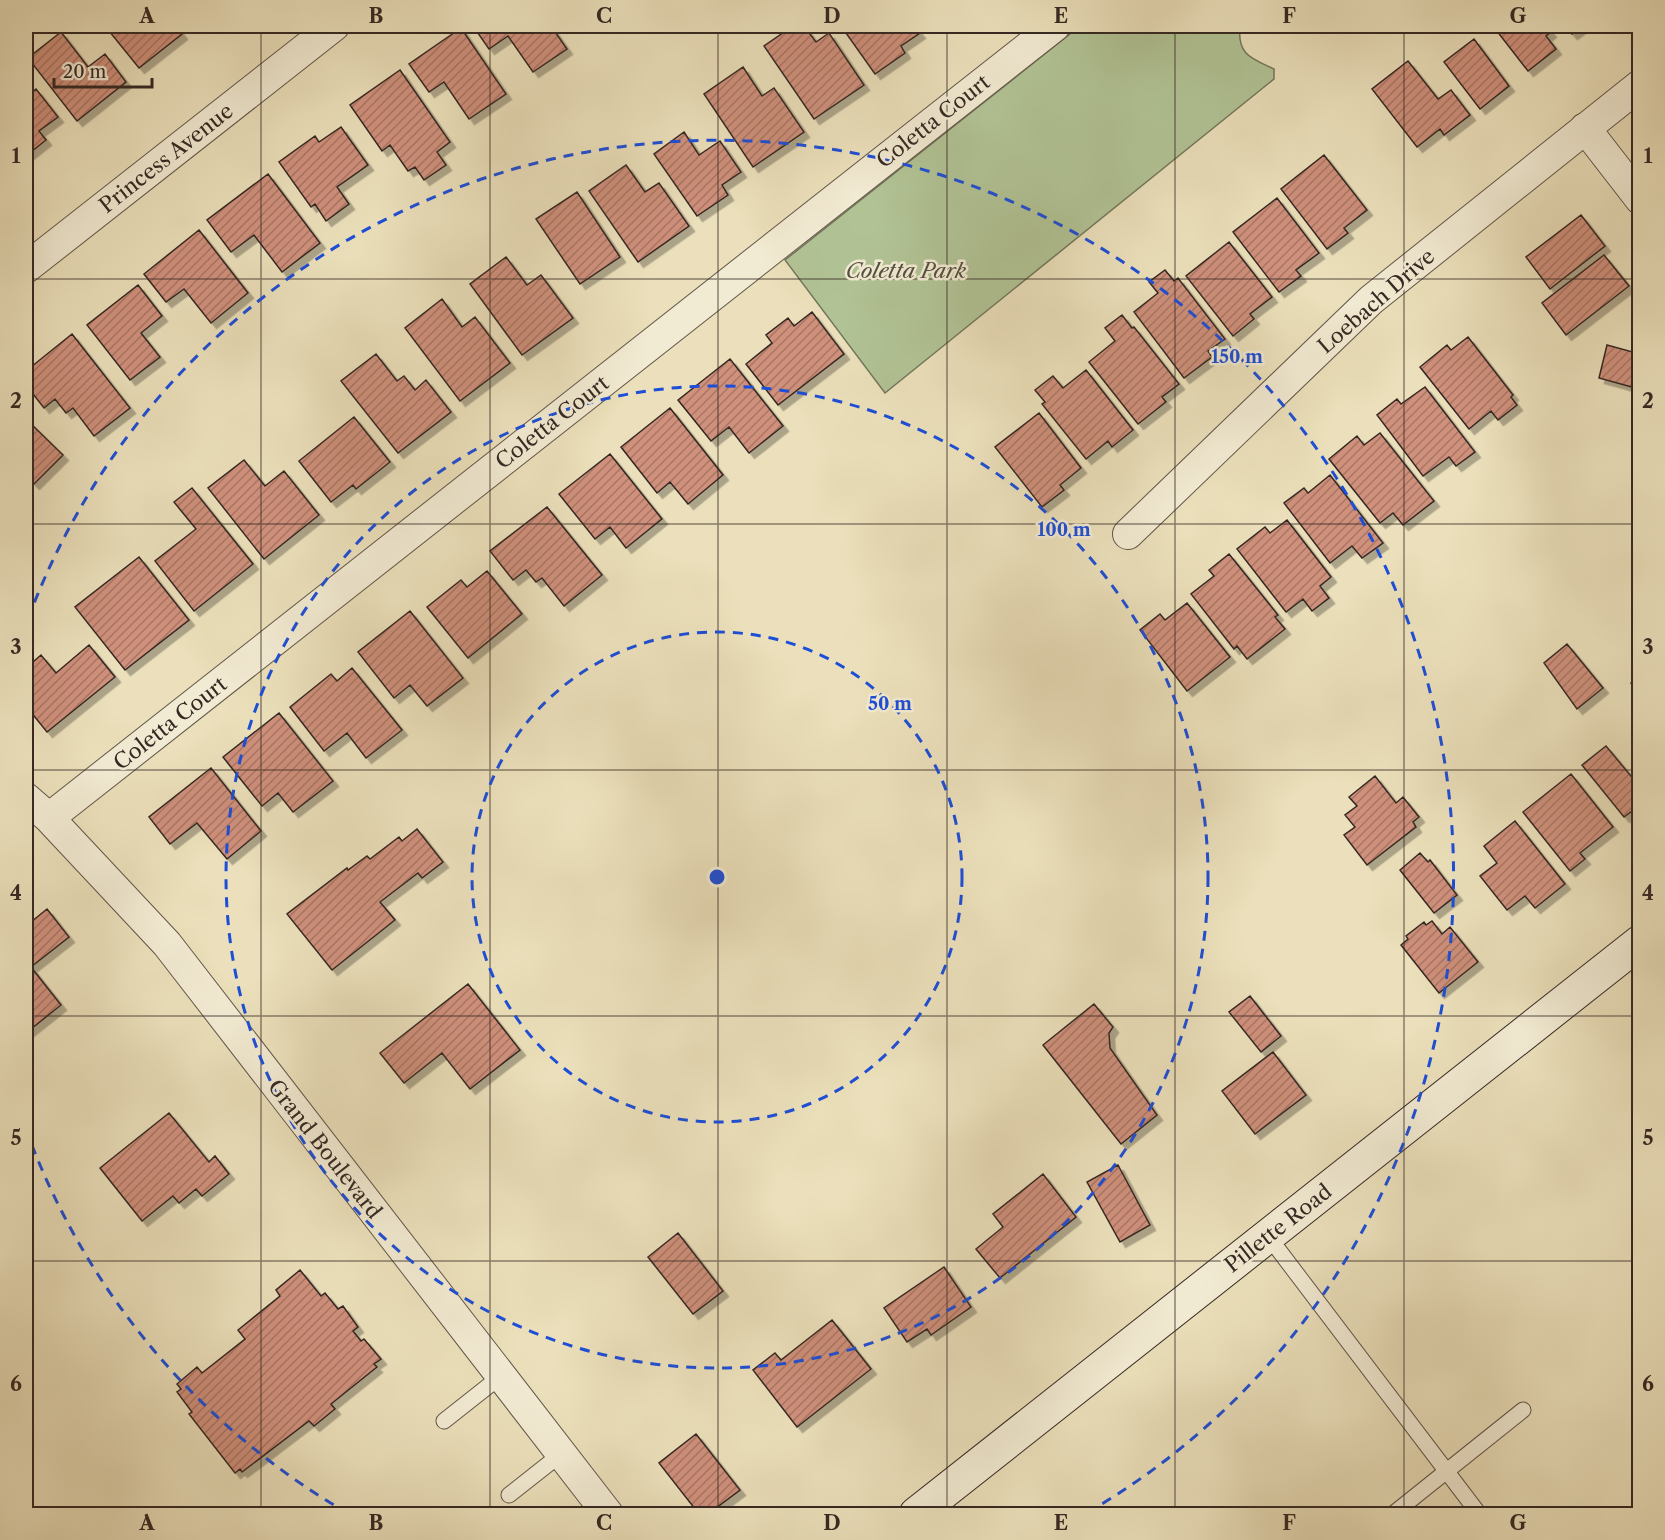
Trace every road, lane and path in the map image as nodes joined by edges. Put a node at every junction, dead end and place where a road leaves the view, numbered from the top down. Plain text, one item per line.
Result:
1 (334, 26) edge
2 (1054, 26) edge
3 (1640, 85) edge
4 (1585, 128) junction
5 (1640, 200) edge
6 (26, 268) edge
7 (1128, 534) dead end
8 (26, 798) edge
9 (49, 818) junction
10 (1640, 942) edge
11 (1268, 1236) junction
12 (501, 1376) junction
13 (1523, 1410) dead end
14 (444, 1421) dead end
15 (561, 1454) junction
16 (1447, 1471) junction
17 (509, 1495) dead end
18 (608, 1515) edge
19 (916, 1515) edge
20 (1393, 1515) edge
21 (1479, 1515) edge

1 - 6 street, Princess Avenue
2 - 9 street, Coletta Court
3 - 4 street, Loebach Drive
4 - 5 street
4 - 7 street, Loebach Drive
8 - 9 street, Grand Boulevard
9 - 12 street, Grand Boulevard
10 - 11 street, Pillette Road
11 - 16 lane
11 - 19 street, Pillette Road
12 - 14 lane
12 - 15 street, Grand Boulevard
13 - 16 lane
15 - 17 lane
15 - 18 street, Grand Boulevard
16 - 20 lane
16 - 21 lane

